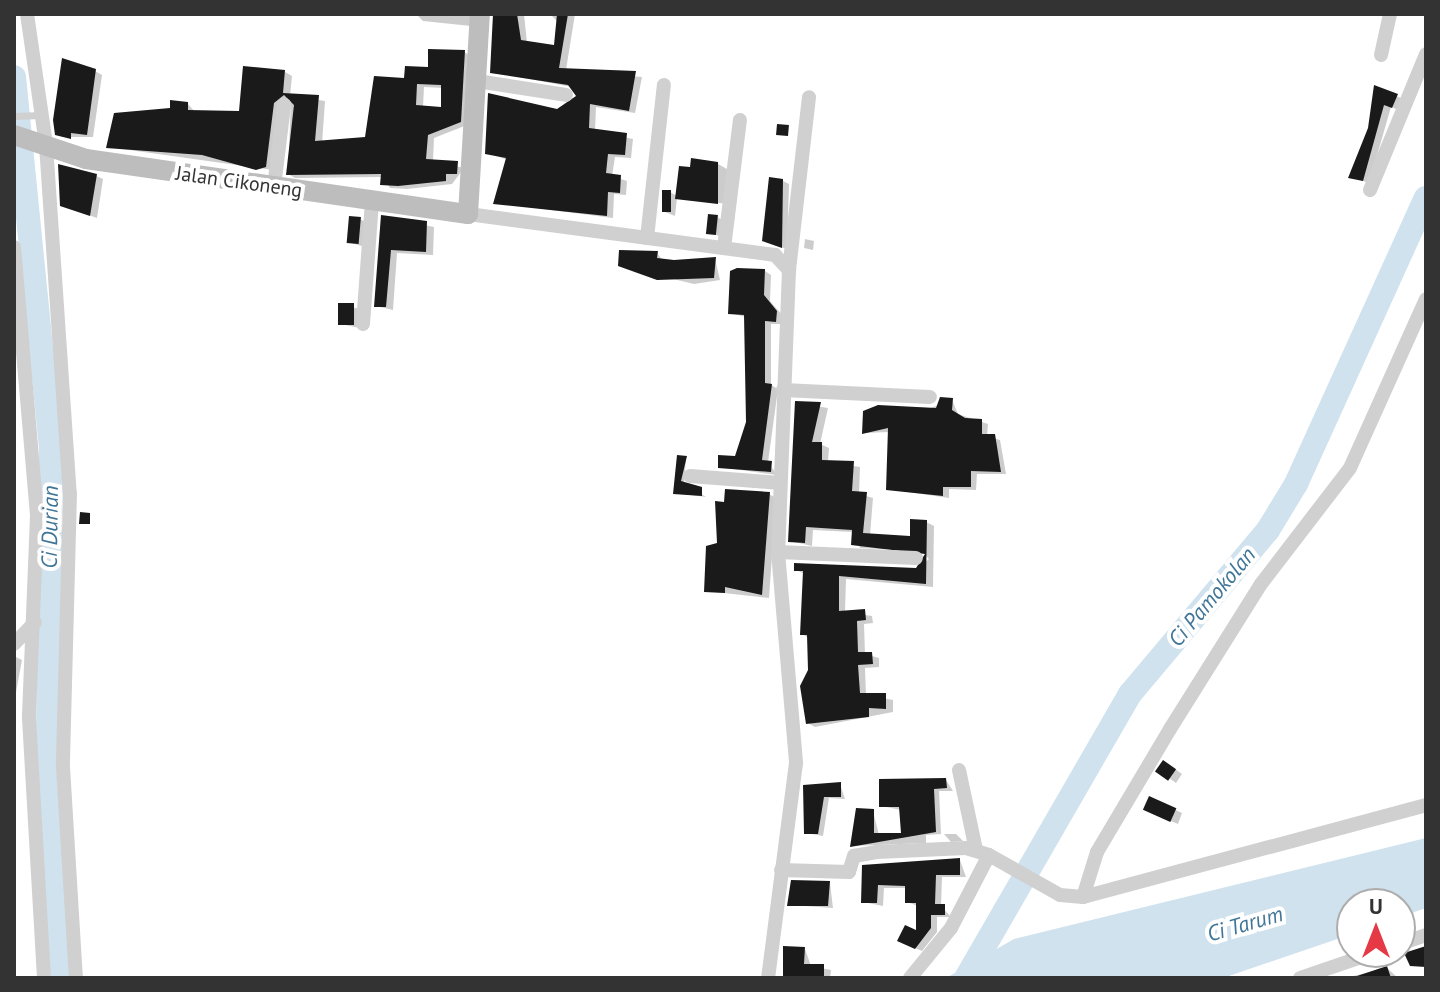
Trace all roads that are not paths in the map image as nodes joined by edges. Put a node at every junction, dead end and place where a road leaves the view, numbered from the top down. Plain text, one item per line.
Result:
1 (27, 14) edge
2 (480, 14) edge
3 (1390, 14) edge
4 (1426, 54) edge
5 (1381, 55) dead end
6 (477, 81) junction
7 (664, 85) dead end
8 (566, 95) dead end
9 (809, 97) dead end
10 (284, 105) dead end
11 (37, 115) junction
12 (14, 116) edge
13 (740, 120) dead end
14 (14, 135) edge
15 (43, 144) junction
16 (274, 187) junction
17 (1370, 190) dead end
18 (372, 200) junction
19 (468, 214) junction
20 (647, 238) junction
21 (14, 247) edge
22 (724, 248) junction
23 (789, 270) junction
24 (1426, 299) edge
25 (363, 324) dead end
26 (21, 373) edge
27 (783, 390) junction
28 (930, 397) dead end
29 (690, 476) dead end
30 (780, 483) junction
31 (778, 552) junction
32 (916, 558) dead end
33 (35, 622) junction
34 (14, 644) edge
35 (21, 718) edge
36 (959, 770) dead end
37 (1426, 805) edge
38 (982, 852) junction
39 (781, 870) junction
40 (1083, 897) junction
41 (1336, 966) edge
42 (44, 978) edge
43 (76, 978) edge
44 (768, 978) edge
45 (910, 978) edge
46 (1300, 978) edge

1 - 11 street
2 - 6 street
3 - 5 street
4 - 17 street
6 - 8 street
6 - 19 street
7 - 20 street
9 - 23 street
10 - 16 street
11 - 12 lane
11 - 15 street
13 - 22 street
14 - 15 street, Jalan Cikoneng
15 - 16 street, Jalan Cikoneng
15 - 43 street
16 - 18 street, Jalan Cikoneng
18 - 19 street, Jalan Cikoneng
18 - 25 street
19 - 20 street
20 - 22 street
21 - 26 street
22 - 23 street
23 - 27 street
24 - 40 street
26 - 33 street
27 - 28 street
27 - 30 street
29 - 30 street
30 - 31 street
31 - 32 street
31 - 39 street
33 - 34 street
33 - 35 street
35 - 42 street
36 - 38 street
37 - 40 street
38 - 39 street
38 - 40 street
38 - 45 street
39 - 44 street
41 - 46 street

